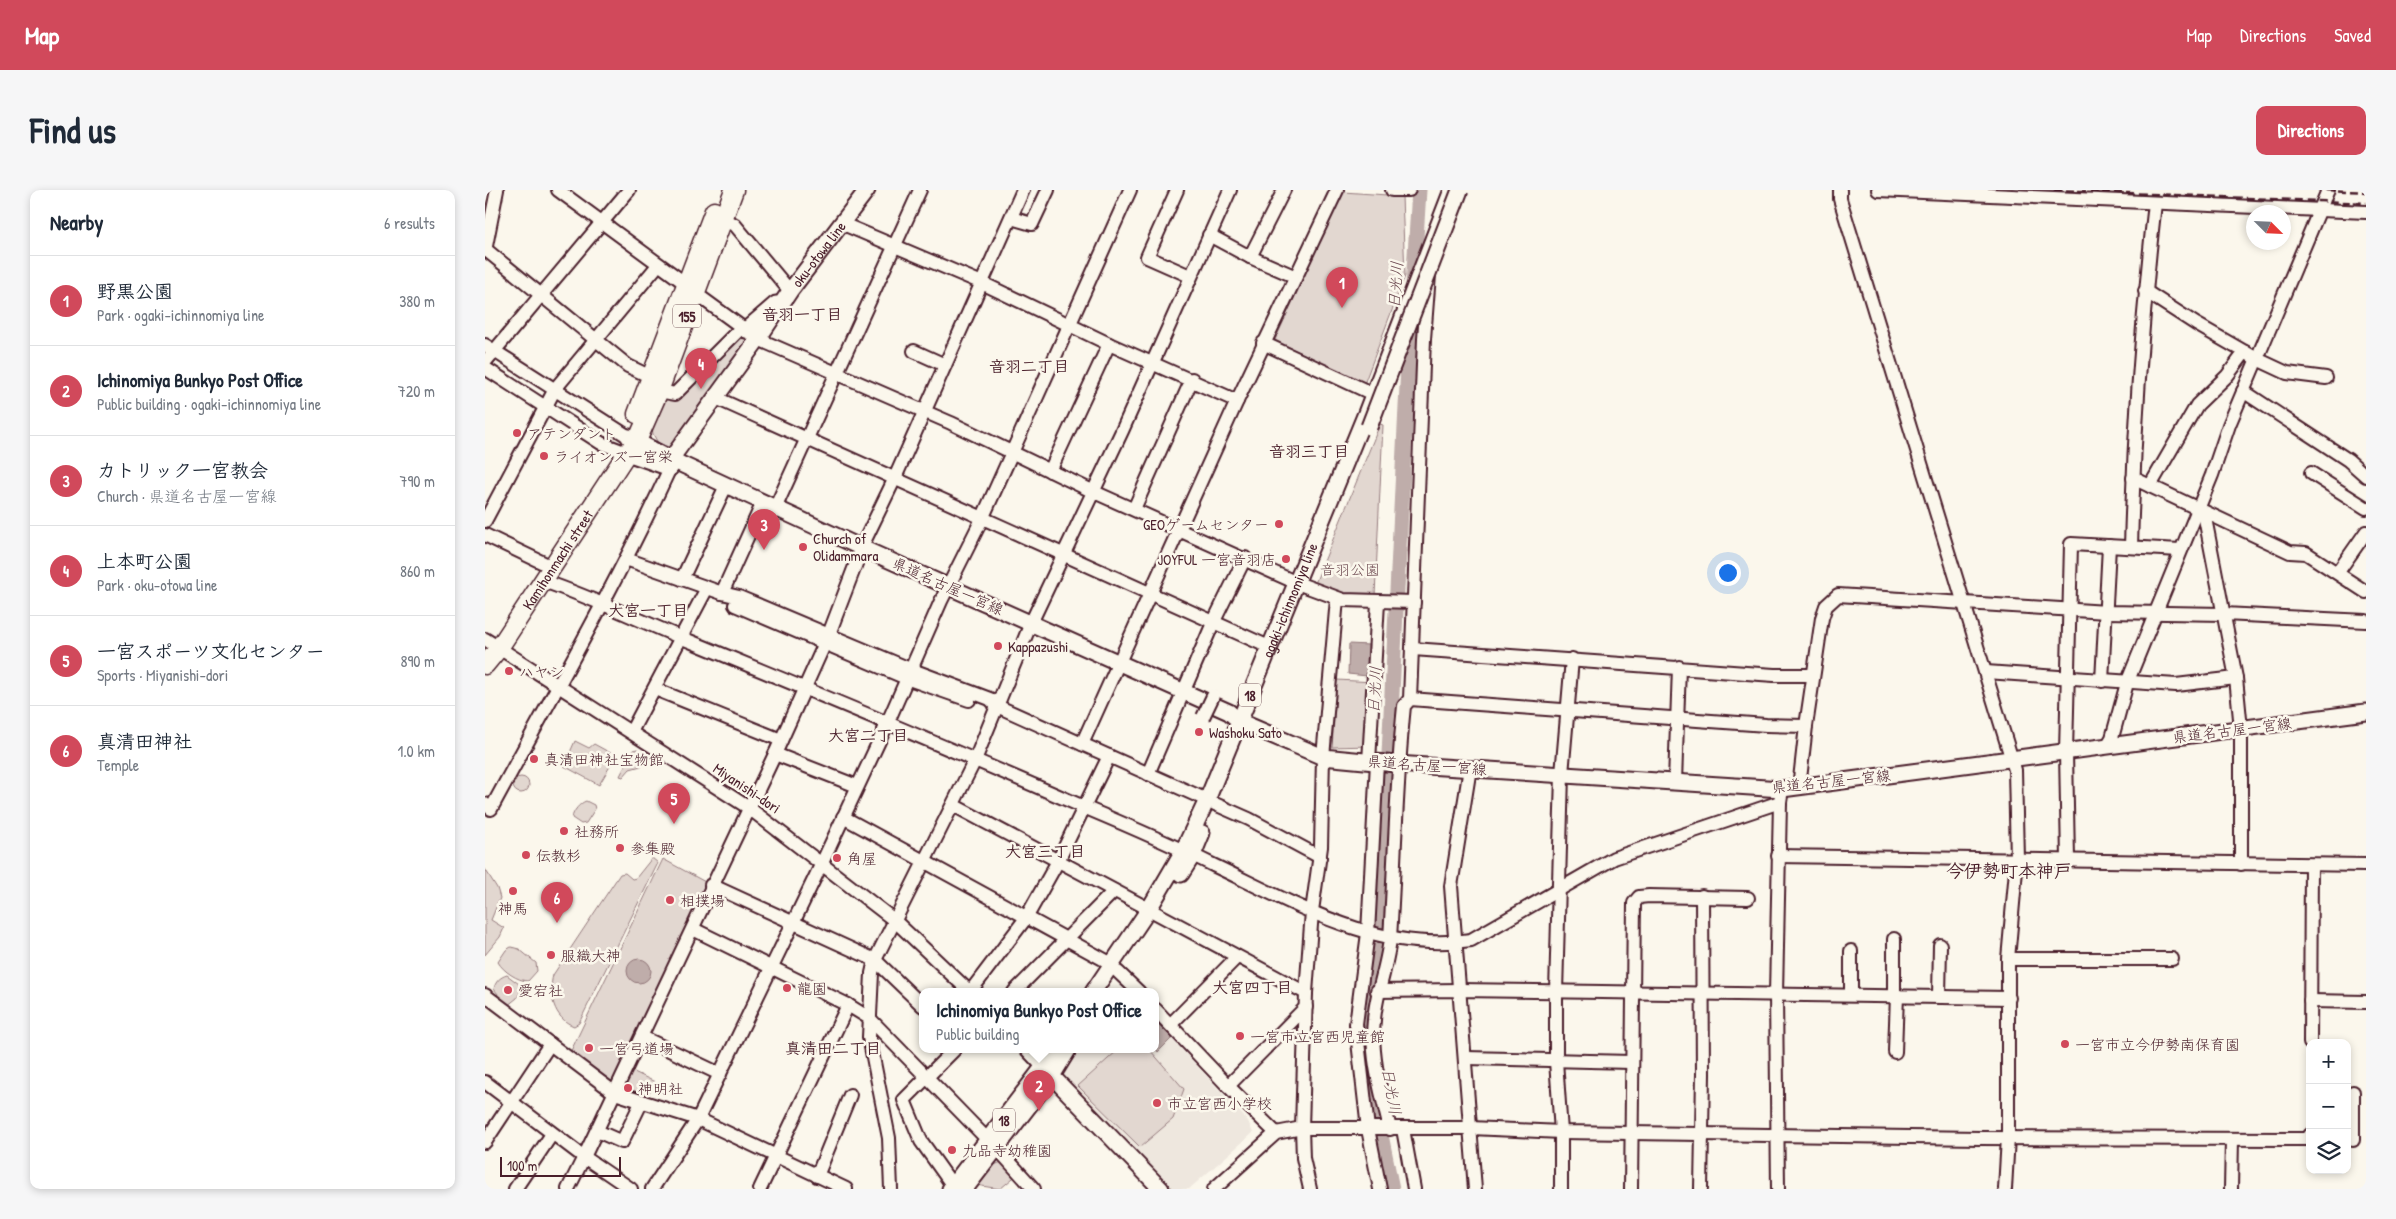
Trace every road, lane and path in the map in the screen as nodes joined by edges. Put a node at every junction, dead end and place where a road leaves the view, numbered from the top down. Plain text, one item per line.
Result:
1 (497, 190) edge
2 (558, 190) edge
3 (629, 190) edge
4 (722, 190) edge
5 (735, 190) edge
6 (867, 190) edge
7 (920, 190) edge
8 (1023, 190) edge
9 (1048, 190) edge
10 (1130, 190) edge
11 (1177, 190) edge
12 (1230, 190) edge
13 (1284, 190) edge
14 (1337, 190) edge
15 (1393, 190) edge
16 (1399, 190) edge
17 (1409, 190) edge
18 (1453, 190) edge
19 (1460, 190) edge
20 (1840, 190) edge
21 (1878, 190) edge
22 (2328, 190) edge
23 (2155, 202) junction
24 (2318, 211) junction
25 (2366, 212) edge
26 (723, 218) junction
27 (1011, 218) junction
28 (601, 222) junction
29 (843, 224) junction
30 (1209, 234) junction
31 (893, 246) junction
32 (485, 250) edge
33 (1250, 257) junction
34 (658, 265) junction
35 (1190, 276) junction
36 (1295, 276) junction
37 (982, 283) junction
38 (690, 289) junction
39 (790, 291) junction
40 (2145, 291) junction
41 (541, 295) junction
42 (1070, 324) junction
43 (744, 329) junction
44 (595, 339) junction
45 (758, 339) junction
46 (1263, 343) junction
47 (1109, 344) junction
48 (490, 348) edge
49 (914, 351) dead end
50 (2245, 352) junction
51 (2257, 359) junction
52 (485, 362) edge
53 (1153, 362) junction
54 (945, 365) junction
55 (485, 368) edge
56 (835, 374) junction
57 (2326, 378) dead end
58 (1192, 379) junction
59 (655, 384) junction
60 (555, 389) junction
61 (1375, 389) junction
62 (2243, 391) junction
63 (716, 398) junction
64 (1237, 401) junction
65 (545, 406) junction
66 (924, 411) junction
67 (806, 438) junction
68 (631, 444) junction
69 (1012, 452) junction
70 (671, 464) junction
71 (1051, 471) junction
72 (2311, 473) dead end
73 (2366, 476) edge
74 (2133, 478) junction
75 (894, 480) junction
76 (2150, 486) junction
77 (1092, 491) junction
78 (723, 492) junction
79 (2366, 508) edge
80 (1134, 509) junction
81 (769, 511) junction
82 (2200, 511) junction
83 (982, 518) junction
84 (485, 521) edge
85 (1179, 530) junction
86 (2366, 532) edge
87 (485, 535) edge
88 (2109, 546) junction
89 (2131, 547) junction
90 (2180, 550) junction
91 (861, 551) junction
92 (1063, 554) junction
93 (1245, 558) junction
94 (626, 559) junction
95 (2337, 572) junction
96 (547, 574) junction
97 (682, 579) junction
98 (1301, 584) junction
99 (707, 588) junction
100 (946, 590) junction
101 (2366, 592) edge
102 (722, 593) junction
103 (1149, 594) junction
104 (1337, 599) junction
105 (1380, 602) junction
106 (1414, 602) junction
107 (603, 603) junction
108 (1963, 604) junction
109 (2068, 609) junction
110 (2107, 612) junction
111 (2155, 613) junction
112 (2224, 614) junction
113 (2366, 621) edge
114 (1213, 623) junction
115 (1030, 627) junction
116 (680, 638) junction
117 (827, 638) junction
118 (492, 643) edge
119 (1269, 648) junction
120 (1413, 649) junction
121 (1572, 659) junction
122 (485, 665) edge
123 (1116, 666) junction
124 (1679, 667) junction
125 (1986, 672) junction
126 (908, 673) junction
127 (1813, 675) junction
128 (2068, 677) junction
129 (2236, 678) junction
130 (2102, 681) junction
131 (2127, 683) junction
132 (558, 686) junction
133 (803, 687) junction
134 (655, 688) junction
135 (1181, 696) junction
136 (1213, 696) dead end
137 (1410, 699) junction
138 (997, 706) junction
139 (1567, 709) junction
140 (2366, 712) edge
141 (1203, 717) dead end
142 (1679, 719) junction
143 (1244, 723) junction
144 (887, 724) junction
145 (1805, 726) junction
146 (2241, 729) junction
147 (631, 732) junction
148 (781, 740) junction
149 (1082, 744) junction
150 (2107, 746) junction
151 (2066, 752) junction
152 (775, 754) junction
153 (1109, 756) junction
154 (1323, 757) junction
155 (975, 760) junction
156 (2011, 760) junction
157 (1375, 762) junction
158 (1397, 764) junction
159 (1470, 768) junction
160 (1147, 774) junction
161 (1563, 774) junction
162 (1675, 782) junction
163 (857, 786) junction
164 (1799, 788) junction
165 (1781, 796) junction
166 (1211, 802) junction
167 (485, 804) edge
168 (953, 805) junction
169 (1086, 807) junction
170 (749, 808) junction
171 (843, 817) junction
172 (1188, 853) junction
173 (1778, 856) junction
174 (1320, 857) junction
175 (2017, 859) junction
176 (2068, 860) junction
177 (1058, 861) junction
178 (923, 862) junction
179 (822, 863) junction
180 (2241, 864) junction
181 (2311, 865) junction
182 (2366, 865) edge
183 (711, 885) junction
184 (1561, 890) junction
185 (1114, 891) junction
186 (1702, 896) junction
187 (1747, 898) dead end
188 (1153, 911) junction
189 (1312, 911) junction
190 (1026, 918) junction
191 (894, 920) junction
192 (793, 922) junction
193 (693, 929) junction
194 (1370, 934) junction
195 (1066, 939) junction
196 (1389, 939) junction
197 (1895, 939) dead end
198 (1457, 942) junction
199 (1940, 945) dead end
200 (1851, 951) dead end
201 (1237, 957) junction
202 (2008, 959) junction
203 (2172, 959) dead end
204 (875, 960) junction
205 (771, 968) junction
206 (1115, 968) junction
207 (966, 988) edge
208 (973, 988) edge
209 (1018, 988) edge
210 (1097, 988) edge
211 (1107, 988) edge
212 (1135, 988) edge
213 (1460, 990) junction
214 (1377, 991) junction
215 (1556, 992) junction
216 (1306, 993) junction
217 (1632, 993) junction
218 (1703, 994) junction
219 (1776, 994) junction
220 (1851, 995) junction
221 (1895, 995) junction
222 (485, 996) edge
223 (1939, 996) junction
224 (2009, 998) junction
225 (2310, 1001) junction
226 (919, 1002) edge
227 (2366, 1002) edge
228 (848, 1005) junction
229 (1306, 1007) junction
230 (1159, 1013) edge
231 (869, 1018) junction
232 (1171, 1024) junction
233 (641, 1038) junction
234 (2310, 1039) edge
235 (550, 1044) junction
236 (1895, 1052) dead end
237 (951, 1053) edge
238 (1030, 1053) edge
239 (1055, 1053) edge
240 (1065, 1053) edge
241 (1466, 1058) junction
242 (1556, 1061) junction
243 (1631, 1062) junction
244 (1048, 1072) junction
245 (719, 1074) junction
246 (927, 1076) junction
247 (485, 1082) edge
248 (1228, 1086) junction
249 (2353, 1092) dead end
250 (615, 1094) junction
251 (850, 1095) dead end
252 (511, 1101) junction
253 (642, 1101) junction
254 (698, 1119) junction
255 (1302, 1128) junction
256 (1471, 1128) junction
257 (1370, 1129) junction
258 (1389, 1129) junction
259 (1403, 1129) junction
260 (2351, 1129) edge
261 (597, 1131) junction
262 (1561, 1132) junction
263 (1630, 1132) junction
264 (1276, 1133) junction
265 (1701, 1133) junction
266 (552, 1134) junction
267 (1778, 1134) junction
268 (2008, 1137) junction
269 (2232, 1139) junction
270 (2306, 1139) edge
271 (2351, 1140) edge
272 (2366, 1140) edge
273 (485, 1142) edge
274 (992, 1144) junction
275 (775, 1156) junction
276 (585, 1157) junction
277 (817, 1176) junction
278 (956, 1188) edge
279 (515, 1189) edge
280 (568, 1189) edge
281 (631, 1189) edge
282 (652, 1189) edge
283 (760, 1189) edge
284 (845, 1189) edge
285 (891, 1189) edge
286 (1034, 1189) edge
287 (1161, 1189) edge
288 (1214, 1189) edge
289 (1309, 1189) edge
290 (1380, 1189) edge
291 (1414, 1189) edge
292 (1475, 1189) edge
293 (1561, 1189) edge
294 (1573, 1189) edge
295 (1631, 1189) edge
296 (1701, 1189) edge
297 (1778, 1189) edge
298 (2005, 1189) edge
299 (2231, 1189) edge

1 - 32 street
2 - 28 street
3 - 28 street
4 - 38 highway, 155
5 - 26 highway, 155
6 - 29 main road, oku-otowa line
7 - 31 street
8 - 27 street
9 - 27 street
10 - 42 street
11 - 35 street
12 - 30 street
13 - 33 street
14 - 36 street
15 - 16 street
16 - 17 street
18 - 61 main road, ogaki-ichinnomiya line / 18
18 - 106 street
19 - 98 main road, ogaki-ichinnomiya line / 18, bridge
20 - 108 street
21 - 23 street
22 - 24 street
23 - 24 street
23 - 40 street
24 - 25 street
24 - 51 street
26 - 38 highway, 155
26 - 39 street
27 - 37 street
28 - 34 street
28 - 41 street
29 - 31 street
29 - 39 main road, oku-otowa line
30 - 33 street
30 - 35 street
31 - 37 street
31 - 56 street
32 - 41 street
33 - 36 street
34 - 38 street
34 - 44 street
35 - 53 street
36 - 46 street
37 - 42 street
37 - 54 street
38 - 43 street
38 - 59 highway, 155
39 - 43 main road
39 - 45 main road, oku-otowa line
40 - 50 street
40 - 74 street
41 - 44 street
41 - 48 street
42 - 47 street
42 - 69 street
43 - 45 street
43 - 59 street
44 - 59 street
44 - 60 street
45 - 56 street
45 - 63 main road, oku-otowa line
46 - 61 street
46 - 64 street
47 - 53 street
47 - 71 street
48 - 52 street
48 - 60 street
49 - 54 street
50 - 51 street
50 - 76 street
51 - 57 street
51 - 62 street
53 - 58 street
53 - 77 street
54 - 66 street
55 - 65 street
56 - 66 street
56 - 67 street
58 - 64 street
58 - 80 street
59 - 68 highway, 155
60 - 65 street
60 - 68 street
61 - 98 main road, ogaki-ichinnomiya line / 18
62 - 73 street
62 - 82 street
63 - 67 street
63 - 70 main road, oku-otowa line
64 - 85 street
65 - 68 street
65 - 84 street
66 - 69 street
66 - 75 street
67 - 75 street
67 - 81 street
68 - 70 main road, 県道名古屋一宮線
68 - 96 highway, Kamihonmachi street / 155
69 - 71 street
69 - 83 street
70 - 78 main road, 県道名古屋一宮線
70 - 81 main road, 県道名古屋一宮線
70 - 94 street
71 - 77 street
72 - 79 street
74 - 76 street
74 - 89 street
75 - 83 street
75 - 91 street
76 - 82 street
77 - 80 street
77 - 92 street
78 - 81 main road, 県道名古屋一宮線
78 - 97 street
80 - 85 street
81 - 91 main road, 県道名古屋一宮線
81 - 102 street
82 - 90 street
82 - 95 street
82 - 112 street
83 - 92 street
83 - 100 street
85 - 93 street
85 - 103 street
86 - 95 street
87 - 96 street
88 - 89 street
88 - 109 street
88 - 110 street
89 - 90 street
90 - 111 street
91 - 100 main road, 県道名古屋一宮線
91 - 117 street
92 - 103 street
92 - 115 street
93 - 98 street
93 - 114 street
94 - 97 street
94 - 107 street
95 - 101 street
96 - 107 street
96 - 118 highway, Kamihonmachi street / 155
97 - 99 street
98 - 104 street
98 - 119 main road, ogaki-ichinnomiya line / 18
98 - 143 main road, ogaki-ichinnomiya line / 18
99 - 102 street
99 - 116 street
100 - 115 main road, 県道名古屋一宮線
100 - 126 street
102 - 117 street
103 - 114 street
103 - 123 street
104 - 105 street
104 - 154 street
105 - 106 street
105 - 157 street
106 - 120 street
107 - 116 street
107 - 132 street
108 - 109 street
108 - 125 street
108 - 127 street
109 - 110 street
109 - 128 street
110 - 111 street
110 - 130 street
111 - 112 street
111 - 131 street
112 - 113 street
112 - 129 street
114 - 119 street
114 - 135 street
115 - 123 main road, 県道名古屋一宮線
115 - 138 street
116 - 133 street
116 - 134 street
117 - 126 street
117 - 133 street
118 - 122 highway, Kamihonmachi street / 155
118 - 132 street, Miyanishi-dori
119 - 143 main road, ogaki-ichinnomiya line / 18
120 - 121 street
120 - 137 street
121 - 124 street
121 - 139 street
123 - 135 main road, 県道名古屋一宮線
123 - 149 street
124 - 127 street
124 - 142 street
125 - 128 street
125 - 156 street
126 - 138 street
126 - 144 street
127 - 145 street
128 - 130 street
128 - 151 street
129 - 131 street
129 - 146 street
130 - 131 street
131 - 150 street
132 - 147 street, Miyanishi-dori
132 - 167 street
133 - 144 street
133 - 148 street
134 - 147 street
134 - 148 street
135 - 143 main road, 県道名古屋一宮線
135 - 160 street
136 - 141 street, bridge
137 - 139 street
137 - 158 street
138 - 149 street
138 - 155 street
139 - 142 street
139 - 161 street
140 - 146 main road, 県道名古屋一宮線
142 - 145 street
142 - 162 street
143 - 154 main road, 県道名古屋一宮線
143 - 166 main road, ogaki-ichinnomiya line / 18
144 - 155 street
144 - 163 street
145 - 164 street
146 - 150 main road, 県道名古屋一宮線
146 - 180 street
147 - 170 street, Miyanishi-dori
148 - 152 street
149 - 153 street
150 - 151 main road, 県道名古屋一宮線
151 - 156 main road, 県道名古屋一宮線
151 - 176 street
152 - 163 street
152 - 170 street
153 - 160 street
153 - 169 street
154 - 157 main road, 県道名古屋一宮線
154 - 174 street
155 - 168 street
155 - 169 street
156 - 164 main road, 県道名古屋一宮線
156 - 175 street
157 - 158 main road, 県道名古屋一宮線
157 - 194 street
158 - 159 main road, 県道名古屋一宮線
158 - 196 street
159 - 161 main road, 県道名古屋一宮線
159 - 198 street
160 - 166 street
161 - 162 main road, 県道名古屋一宮線
161 - 184 street
162 - 165 main road, 県道名古屋一宮線
163 - 171 street
164 - 165 main road, 県道名古屋一宮線
165 - 173 street
165 - 184 street
166 - 172 main road, ogaki-ichinnomiya line / 18
166 - 174 street
168 - 177 street
168 - 178 street
169 - 172 street
169 - 177 street
170 - 179 street, Miyanishi-dori
170 - 183 street
171 - 178 street
171 - 179 street
172 - 188 main road, ogaki-ichinnomiya line / 18
172 - 189 street
173 - 175 street
173 - 219 street
174 - 189 street
175 - 176 street
175 - 202 street
176 - 180 street
177 - 185 street
177 - 190 street
178 - 190 street
178 - 191 street
179 - 191 street, Miyanishi-dori
179 - 192 street
180 - 181 street
181 - 182 street
181 - 225 street
183 - 192 street
183 - 193 street
184 - 198 street
184 - 215 street
185 - 188 street
185 - 195 street
186 - 187 street
186 - 217 street
186 - 218 street
188 - 201 street
188 - 206 main road, ogaki-ichinnomiya line / 18
189 - 194 street
189 - 216 street
190 - 195 street
190 - 208 street
191 - 204 street
191 - 207 street, Miyanishi-dori
192 - 204 street
192 - 205 street
193 - 205 street
193 - 233 street
194 - 196 street
194 - 257 street
195 - 206 street
195 - 209 street
196 - 198 street
196 - 214 street
197 - 221 street
198 - 213 street
199 - 223 street
200 - 220 street
201 - 216 street
201 - 232 street
202 - 203 street
202 - 224 street
204 - 226 street
204 - 231 street
205 - 228 street
205 - 245 street
206 - 210 main road, ogaki-ichinnomiya line / 18
206 - 211 main road, ogaki-ichinnomiya line / 18
206 - 212 street
213 - 214 street
213 - 215 street
213 - 241 street
214 - 258 street
215 - 217 street
215 - 242 street
216 - 229 street
217 - 218 street
217 - 243 street
218 - 219 street
218 - 265 street
219 - 220 street
219 - 267 street
220 - 221 street
221 - 223 street
221 - 236 street
222 - 235 street
223 - 224 street
224 - 268 street
225 - 227 street
225 - 234 street
228 - 231 street
228 - 275 street
229 - 248 street
229 - 255 street
230 - 232 street
231 - 246 street
231 - 285 street
232 - 248 street
233 - 245 street
233 - 250 street
235 - 250 street
235 - 252 street
237 - 246 street
238 - 244 street
239 - 244 main road, 18
240 - 244 main road, 18
241 - 242 street
241 - 256 street
242 - 243 street
242 - 262 street
243 - 263 street
244 - 274 main road, 18
244 - 287 main road
245 - 254 street
246 - 274 street
246 - 278 street
247 - 252 street
248 - 264 street
249 - 260 street
250 - 253 street
250 - 261 street
251 - 277 street
252 - 266 street
252 - 273 street
253 - 254 street
253 - 261 street
254 - 275 street
254 - 282 street
255 - 257 street
255 - 264 street
255 - 289 street
256 - 259 street
256 - 262 street
256 - 292 street
257 - 258 street
257 - 290 street
258 - 259 street
259 - 291 street
261 - 276 street
262 - 263 street
262 - 293 street
263 - 265 street
263 - 295 street
264 - 288 street
265 - 267 street
265 - 296 street
266 - 276 street
266 - 279 street
267 - 268 street
267 - 297 street
268 - 269 street
268 - 298 street
269 - 270 street
269 - 299 street
271 - 272 street
274 - 278 main road, 18
274 - 286 street
275 - 277 street
275 - 283 street
276 - 280 street
276 - 281 street
277 - 284 street
293 - 294 street

